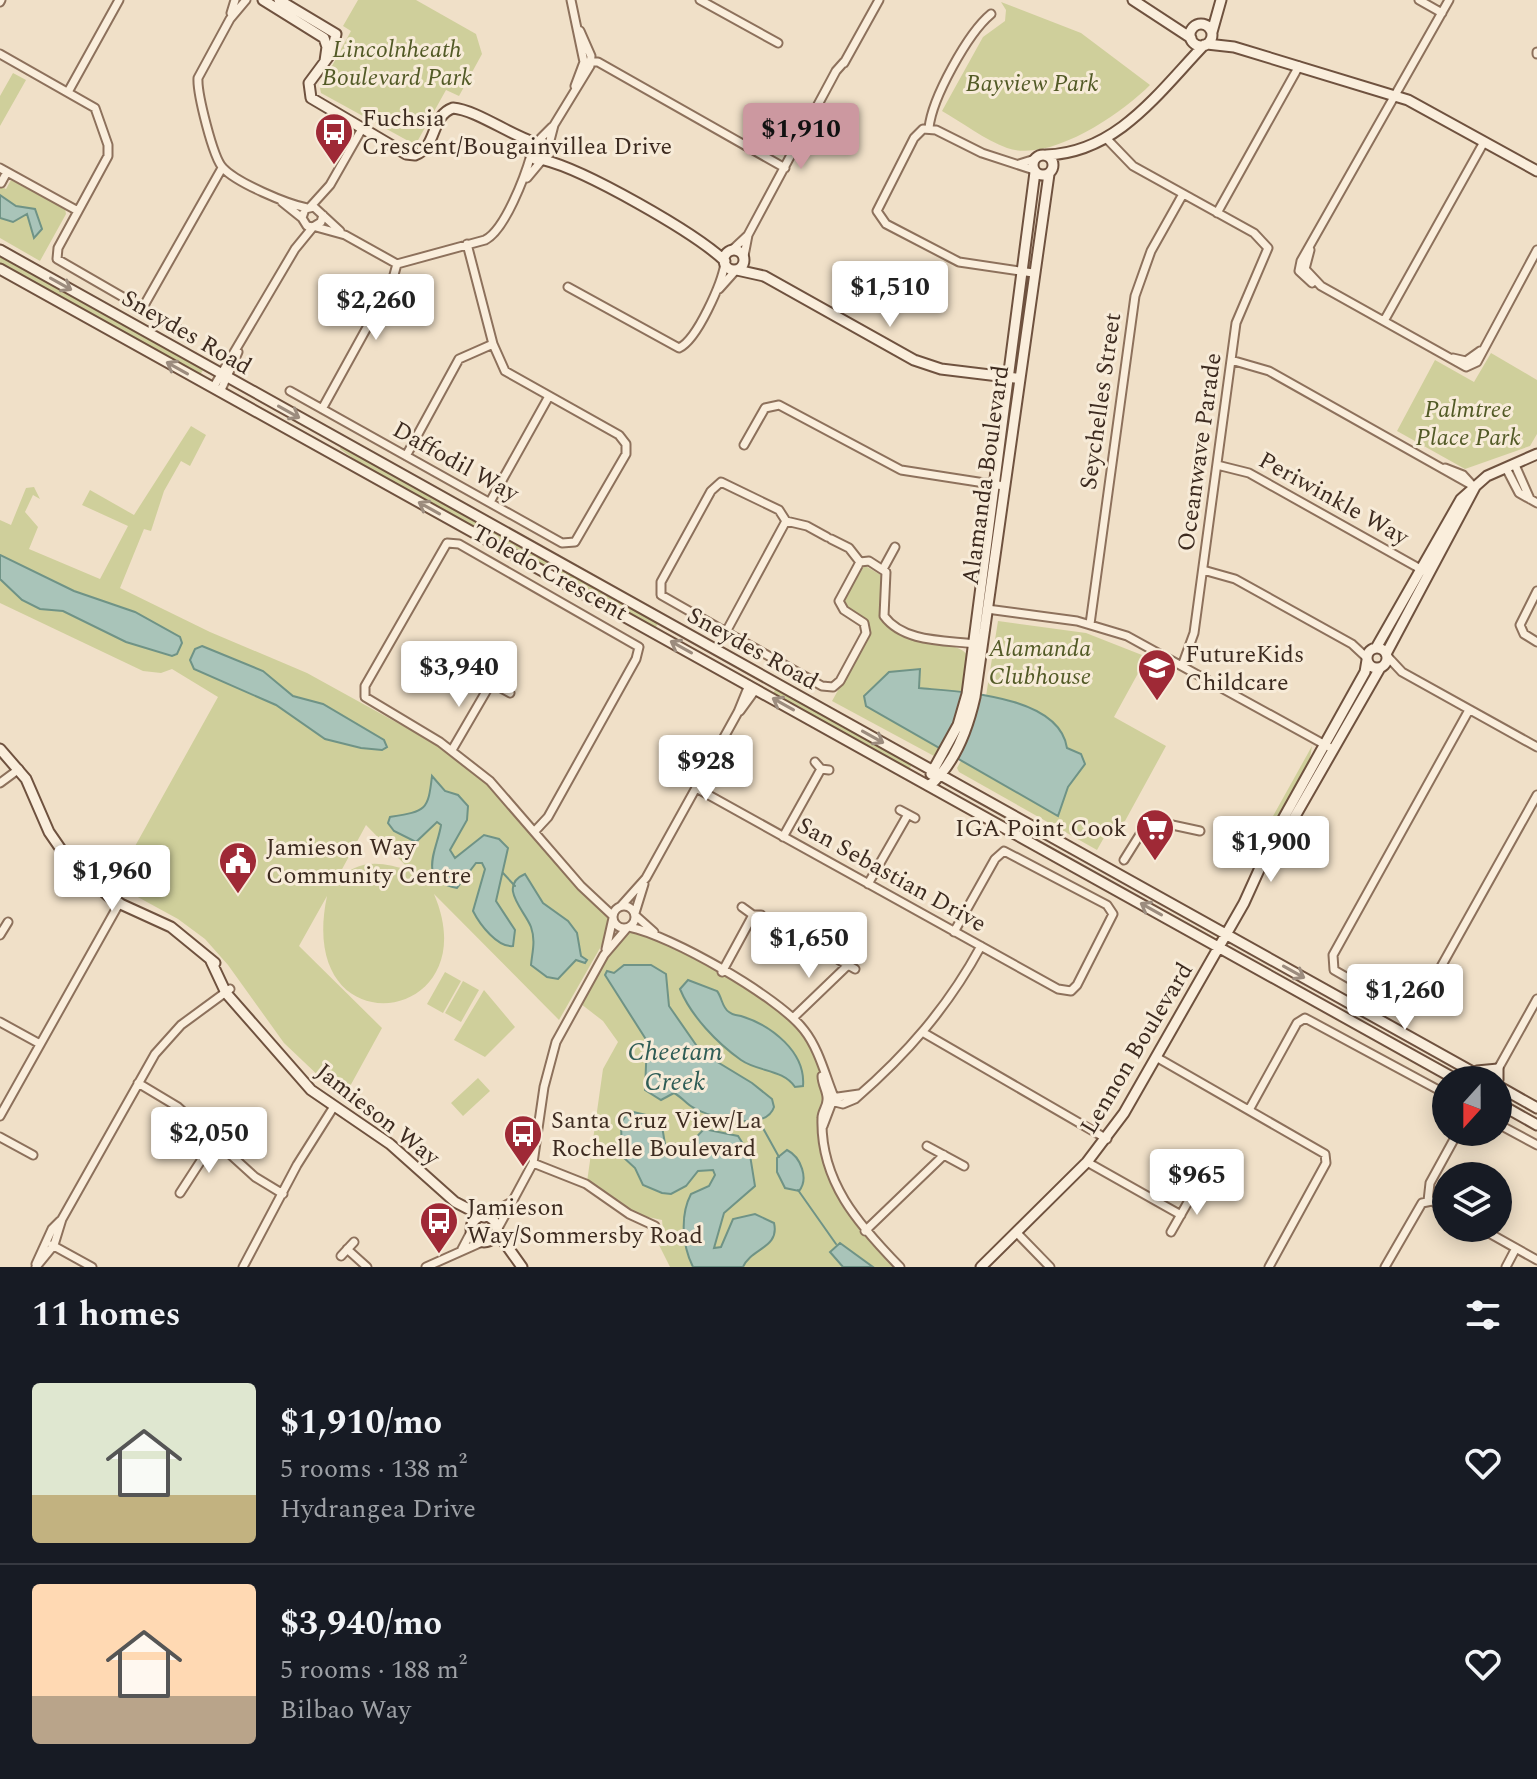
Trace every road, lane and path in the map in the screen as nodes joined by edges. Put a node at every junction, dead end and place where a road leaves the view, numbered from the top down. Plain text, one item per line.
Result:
1 (119, 0) edge
2 (235, 0) edge
3 (246, 0) edge
4 (263, 0) edge
5 (279, 0) edge
6 (571, 0) edge
7 (700, 0) edge
8 (879, 0) edge
9 (1133, 0) edge
10 (1419, 0) edge
11 (1449, 0) edge
12 (1220, 2) edge
13 (1442, 13) junction
14 (991, 14) dead end
15 (230, 19) junction
16 (1167, 19) junction
17 (1197, 25) junction
18 (334, 32) junction
19 (1212, 32) junction
20 (324, 38) junction
21 (1192, 38) junction
22 (778, 43) dead end
23 (1206, 44) junction
24 (1234, 47) junction
25 (0, 54) edge
26 (325, 61) junction
27 (589, 63) junction
28 (1299, 66) junction
29 (1182, 67) junction
30 (68, 92) junction
31 (1396, 95) junction
32 (554, 125) junction
33 (363, 127) junction
34 (929, 128) junction
35 (509, 134) junction
36 (1106, 138) junction
37 (1484, 142) junction
38 (537, 143) junction
39 (548, 149) junction
40 (1073, 153) junction
41 (530, 154) junction
42 (1046, 155) junction
43 (1035, 159) junction
44 (543, 160) junction
45 (1019, 164) junction
46 (222, 168) junction
47 (785, 168) junction
48 (571, 169) junction
49 (4, 170) edge
50 (1035, 171) junction
51 (1537, 171) edge
52 (1050, 172) junction
53 (522, 182) junction
54 (1, 183) edge
55 (330, 185) junction
56 (1183, 194) junction
57 (277, 198) junction
58 (309, 207) junction
59 (78, 211) junction
60 (1217, 213) junction
61 (322, 214) junction
62 (302, 220) junction
63 (314, 227) junction
64 (345, 235) junction
65 (748, 235) junction
66 (701, 241) junction
67 (467, 244) junction
68 (295, 249) junction
69 (0, 250) edge
70 (1537, 250) edge
71 (731, 251) junction
72 (744, 257) junction
73 (725, 262) junction
74 (397, 264) junction
75 (0, 269) edge
76 (736, 270) junction
77 (1028, 273) junction
78 (764, 276) junction
79 (568, 287) dead end
80 (715, 294) junction
81 (142, 309) junction
82 (1384, 321) junction
83 (180, 330) dead end
84 (493, 344) junction
85 (1231, 360) junction
86 (224, 376) junction
87 (1014, 378) junction
88 (217, 390) junction
89 (290, 391) dead end
90 (548, 398) junction
91 (322, 409) junction
92 (744, 445) dead end
93 (1537, 454) edge
94 (406, 456) junction
95 (1217, 465) junction
96 (1510, 467) junction
97 (999, 486) junction
98 (1475, 487) junction
99 (490, 502) junction
100 (1534, 502) edge
101 (786, 521) junction
102 (895, 547) dead end
103 (860, 562) junction
104 (883, 569) junction
105 (1203, 570) junction
106 (1426, 572) junction
107 (1537, 591) edge
108 (982, 608) junction
109 (1090, 624) junction
110 (726, 632) junction
111 (1537, 642) edge
112 (978, 644) junction
113 (1371, 654) junction
114 (1387, 655) junction
115 (1182, 666) junction
116 (1381, 668) junction
117 (472, 672) dead end
118 (1402, 672) junction
119 (759, 674) junction
120 (491, 683) junction
121 (753, 687) junction
122 (510, 693) dead end
123 (1469, 710) junction
124 (1328, 747) junction
125 (1537, 747) edge
126 (0, 749) edge
127 (452, 750) junction
128 (945, 758) junction
129 (821, 767) dead end
130 (19, 769) junction
131 (931, 770) junction
132 (942, 775) junction
133 (0, 783) edge
134 (929, 786) junction
135 (696, 788) junction
136 (1537, 795) edge
137 (907, 815) dead end
138 (535, 831) junction
139 (1200, 831) dead end
140 (783, 837) junction
141 (1124, 860) dead end
142 (646, 878) junction
143 (868, 884) junction
144 (593, 897) junction
145 (120, 902) junction
146 (620, 906) junction
147 (742, 907) dead end
148 (635, 914) junction
149 (613, 917) junction
150 (8, 922) dead end
151 (628, 927) junction
152 (1, 932) edge
153 (954, 932) junction
154 (1226, 934) junction
155 (659, 936) junction
156 (981, 946) junction
157 (1219, 947) junction
158 (604, 955) junction
159 (839, 960) dead end
160 (722, 972) junction
161 (227, 990) junction
162 (1537, 999) edge
163 (794, 1017) junction
164 (0, 1022) edge
165 (924, 1033) junction
166 (40, 1044) junction
167 (1156, 1057) junction
168 (1432, 1066) edge
169 (1463, 1066) edge
170 (1506, 1066) edge
171 (138, 1083) junction
172 (1432, 1086) edge
173 (1512, 1090) edge
174 (832, 1100) junction
175 (333, 1108) junction
176 (1537, 1108) edge
177 (1249, 1110) junction
178 (1512, 1111) edge
179 (0, 1116) edge
180 (1537, 1125) edge
181 (1512, 1132) edge
182 (0, 1137) edge
183 (215, 1139) junction
184 (1107, 1139) junction
185 (1537, 1145) edge
186 (927, 1146) dead end
187 (1450, 1146) edge
188 (33, 1155) dead end
189 (944, 1155) junction
190 (1087, 1162) junction
191 (533, 1163) junction
192 (964, 1166) dead end
193 (1196, 1188) dead end
194 (180, 1193) dead end
195 (283, 1194) junction
196 (514, 1200) junction
197 (1428, 1201) junction
198 (455, 1202) junction
199 (1432, 1203) edge
200 (1181, 1215) junction
201 (484, 1217) junction
202 (655, 1226) dead end
203 (472, 1230) junction
204 (497, 1231) junction
205 (865, 1231) junction
206 (1016, 1232) junction
207 (1171, 1232) dead end
208 (354, 1242) dead end
209 (484, 1242) junction
210 (1505, 1242) edge
211 (51, 1244) junction
212 (1516, 1248) junction
213 (347, 1249) junction
214 (460, 1251) junction
215 (511, 1255) junction
216 (341, 1256) dead end
217 (1537, 1260) edge
218 (36, 1267) edge
219 (92, 1267) edge
220 (243, 1267) edge
221 (367, 1267) edge
222 (426, 1267) edge
223 (522, 1267) edge
224 (900, 1267) edge
225 (981, 1267) edge
226 (1050, 1267) edge
227 (1269, 1267) edge
228 (1385, 1267) edge
229 (1506, 1267) edge

1 - 30 street
2 - 15 street
3 - 15 street
4 - 20 street
5 - 18 street
6 - 27 street
7 - 22 street
8 - 47 street
9 - 16 street
10 - 13 street
11 - 13 street
12 - 17 street
12 - 19 street
13 - 31 street
14 - 34 street
15 - 46 street
16 - 17 street
16 - 21 street
17 - 19 street
17 - 21 street
18 - 20 street
18 - 26 street
19 - 23 street
19 - 24 street
20 - 26 street
21 - 23 street
21 - 29 street
23 - 24 street
23 - 29 street
24 - 28 street
25 - 30 street
26 - 33 street
27 - 32 street
27 - 47 street
28 - 31 street
28 - 60 street
29 - 36 street
30 - 59 street
31 - 37 street
31 - 82 street
32 - 38 street
32 - 39 street
33 - 35 street
33 - 55 street
34 - 45 street
34 - 77 street
35 - 38 street
35 - 41 street
36 - 40 street
36 - 56 street
37 - 51 street
37 - 82 street
38 - 39 street
38 - 41 street
39 - 44 street
39 - 48 street
40 - 42 street
40 - 52 street
41 - 44 street
41 - 53 street
42 - 43 street
42 - 52 street
43 - 45 street
43 - 50 street, Alamanda Boulevard
44 - 48 street
44 - 53 street
45 - 50 street
46 - 57 street
46 - 81 street
47 - 65 street
48 - 66 street
49 - 54 street
49 - 59 street
50 - 52 street
50 - 77 street, Alamanda Boulevard
52 - 77 street, Alamanda Boulevard
53 - 67 street
55 - 58 street
55 - 61 street
56 - 60 street
56 - 109 street, Seychelles Street
57 - 58 street
57 - 62 street
58 - 61 street
58 - 62 street
59 - 81 street
60 - 85 street, Oceanwave Parade
61 - 63 street
61 - 64 street
62 - 63 street
62 - 68 street
63 - 64 street
63 - 68 street
64 - 74 street
65 - 71 street
65 - 72 street
66 - 71 street
66 - 73 street
67 - 74 street
67 - 84 street
68 - 86 street
69 -> 86 street, Sneydes Road
70 - 82 street
71 - 72 street
71 - 73 street
72 - 76 street
72 - 78 street
73 - 76 street
73 - 80 street
74 - 91 street
88 -> 75 street, Sneydes Road
76 - 78 street
76 - 80 street
77 - 87 street, Alamanda Boulevard
78 - 87 street
79 - 80 street
81 - 83 street
84 - 90 street
84 - 94 street
85 - 95 street, Oceanwave Parade
85 - 98 street
86 - 88 street
86 -> 119 street, Sneydes Road
87 - 97 street, Alamanda Boulevard
121 -> 88 street, Sneydes Road
89 - 91 street, Daffodil Way
90 - 99 street
90 - 99 street, Daffodil Way
91 - 94 street, Daffodil Way
92 - 97 street
93 - 96 street
94 - 99 street, Daffodil Way
95 - 105 street, Oceanwave Parade
95 - 106 street, Periwinkle Way
96 - 98 street
96 - 100 street
97 - 108 street, Alamanda Boulevard
98 - 106 street
101 - 103 street
101 - 110 street
101 - 110 street
102 - 104 street
103 - 104 street
103 - 110 street
104 - 112 street
105 - 113 street
105 - 115 street, Oceanwave Parade
106 - 113 street
106 - 114 street
107 - 111 street
108 - 109 street
108 - 112 street, Alamanda Boulevard
109 - 115 street
112 - 128 street, Alamanda Boulevard
113 - 114 street
113 - 116 street
113 - 124 street
114 - 116 street
114 - 118 street
115 - 124 street
116 - 118 street
116 - 124 street
117 - 120 street
118 - 123 street
119 - 121 street
119 -> 131 street, Sneydes Road
120 - 122 street
120 - 127 street
134 -> 121 street, Sneydes Road
121 - 135 street
123 - 125 street
123 - 136 street
124 - 154 street, Lennon Boulevard
126 - 130 street, Jamieson Way
127 - 138 street
127 - 138 street, Toledo Crescent
128 - 131 street, Alamanda Boulevard
128 - 132 street, Alamanda Boulevard
129 - 140 street
130 - 133 street
130 - 145 street, Jamieson Way
131 - 132 street, Sneydes Road
131 - 134 street
132 - 134 street
132 - 154 street, Sneydes Road
157 -> 134 street, Sneydes Road
135 - 140 street, San Sebastian Drive
135 - 142 street
137 - 143 street
138 - 144 street
139 - 141 street
140 - 143 street, San Sebastian Drive
142 - 146 street
142 - 148 street
143 - 153 street, San Sebastian Drive
144 - 146 street
144 - 149 street
145 - 161 street, Jamieson Way
145 - 166 street
146 - 148 street
146 - 149 street
147 - 160 street
148 - 151 street
148 - 155 street
149 - 151 street
149 - 158 street
150 - 152 street
151 - 155 street
151 - 158 street
153 - 156 street, San Sebastian Drive
153 - 156 street, San Sebastian Drive
154 - 157 street, Lennon Boulevard
154 -> 169 street, Sneydes Road
155 - 160 street
156 - 165 street
157 - 167 street, Lennon Boulevard
157 - 168 street, Sneydes Road
158 - 191 street
159 - 163 street
160 - 163 street
161 - 171 street
161 - 175 street, Jamieson Way
162 - 170 street
163 - 174 street
164 - 166 street
165 - 174 street
165 - 184 street
166 - 179 street
167 - 177 street
167 - 184 street, Lennon Boulevard
171 - 183 street
171 - 211 street
172 - 177 street
173 - 176 street
174 - 205 street
175 - 195 street
175 - 198 street, Jamieson Way
177 - 227 street
178 - 180 street
181 - 185 street
182 - 188 street
183 - 194 street
183 - 195 street
184 - 190 street, Lennon Boulevard
186 - 189 street
187 - 197 street
189 - 192 street
189 - 205 street
190 - 200 street
190 - 206 street, Lennon Boulevard
191 - 196 street
191 - 202 street
193 - 200 street
195 - 220 street
196 - 201 street
196 - 204 street
197 - 199 street
197 - 228 street
198 - 201 street, Jamieson Way
198 - 203 street, Jamieson Way
200 - 207 street
201 - 203 street
201 - 204 street
203 - 209 street
203 - 214 street
204 - 209 street
204 - 215 street
205 - 224 street
206 - 225 street, Lennon Boulevard
206 - 226 street
208 - 213 street
209 - 214 street
209 - 215 street
210 - 212 street
211 - 218 street
211 - 219 street
212 - 217 street
212 - 229 street
213 - 216 street
213 - 221 street
214 - 222 street
215 - 223 street

